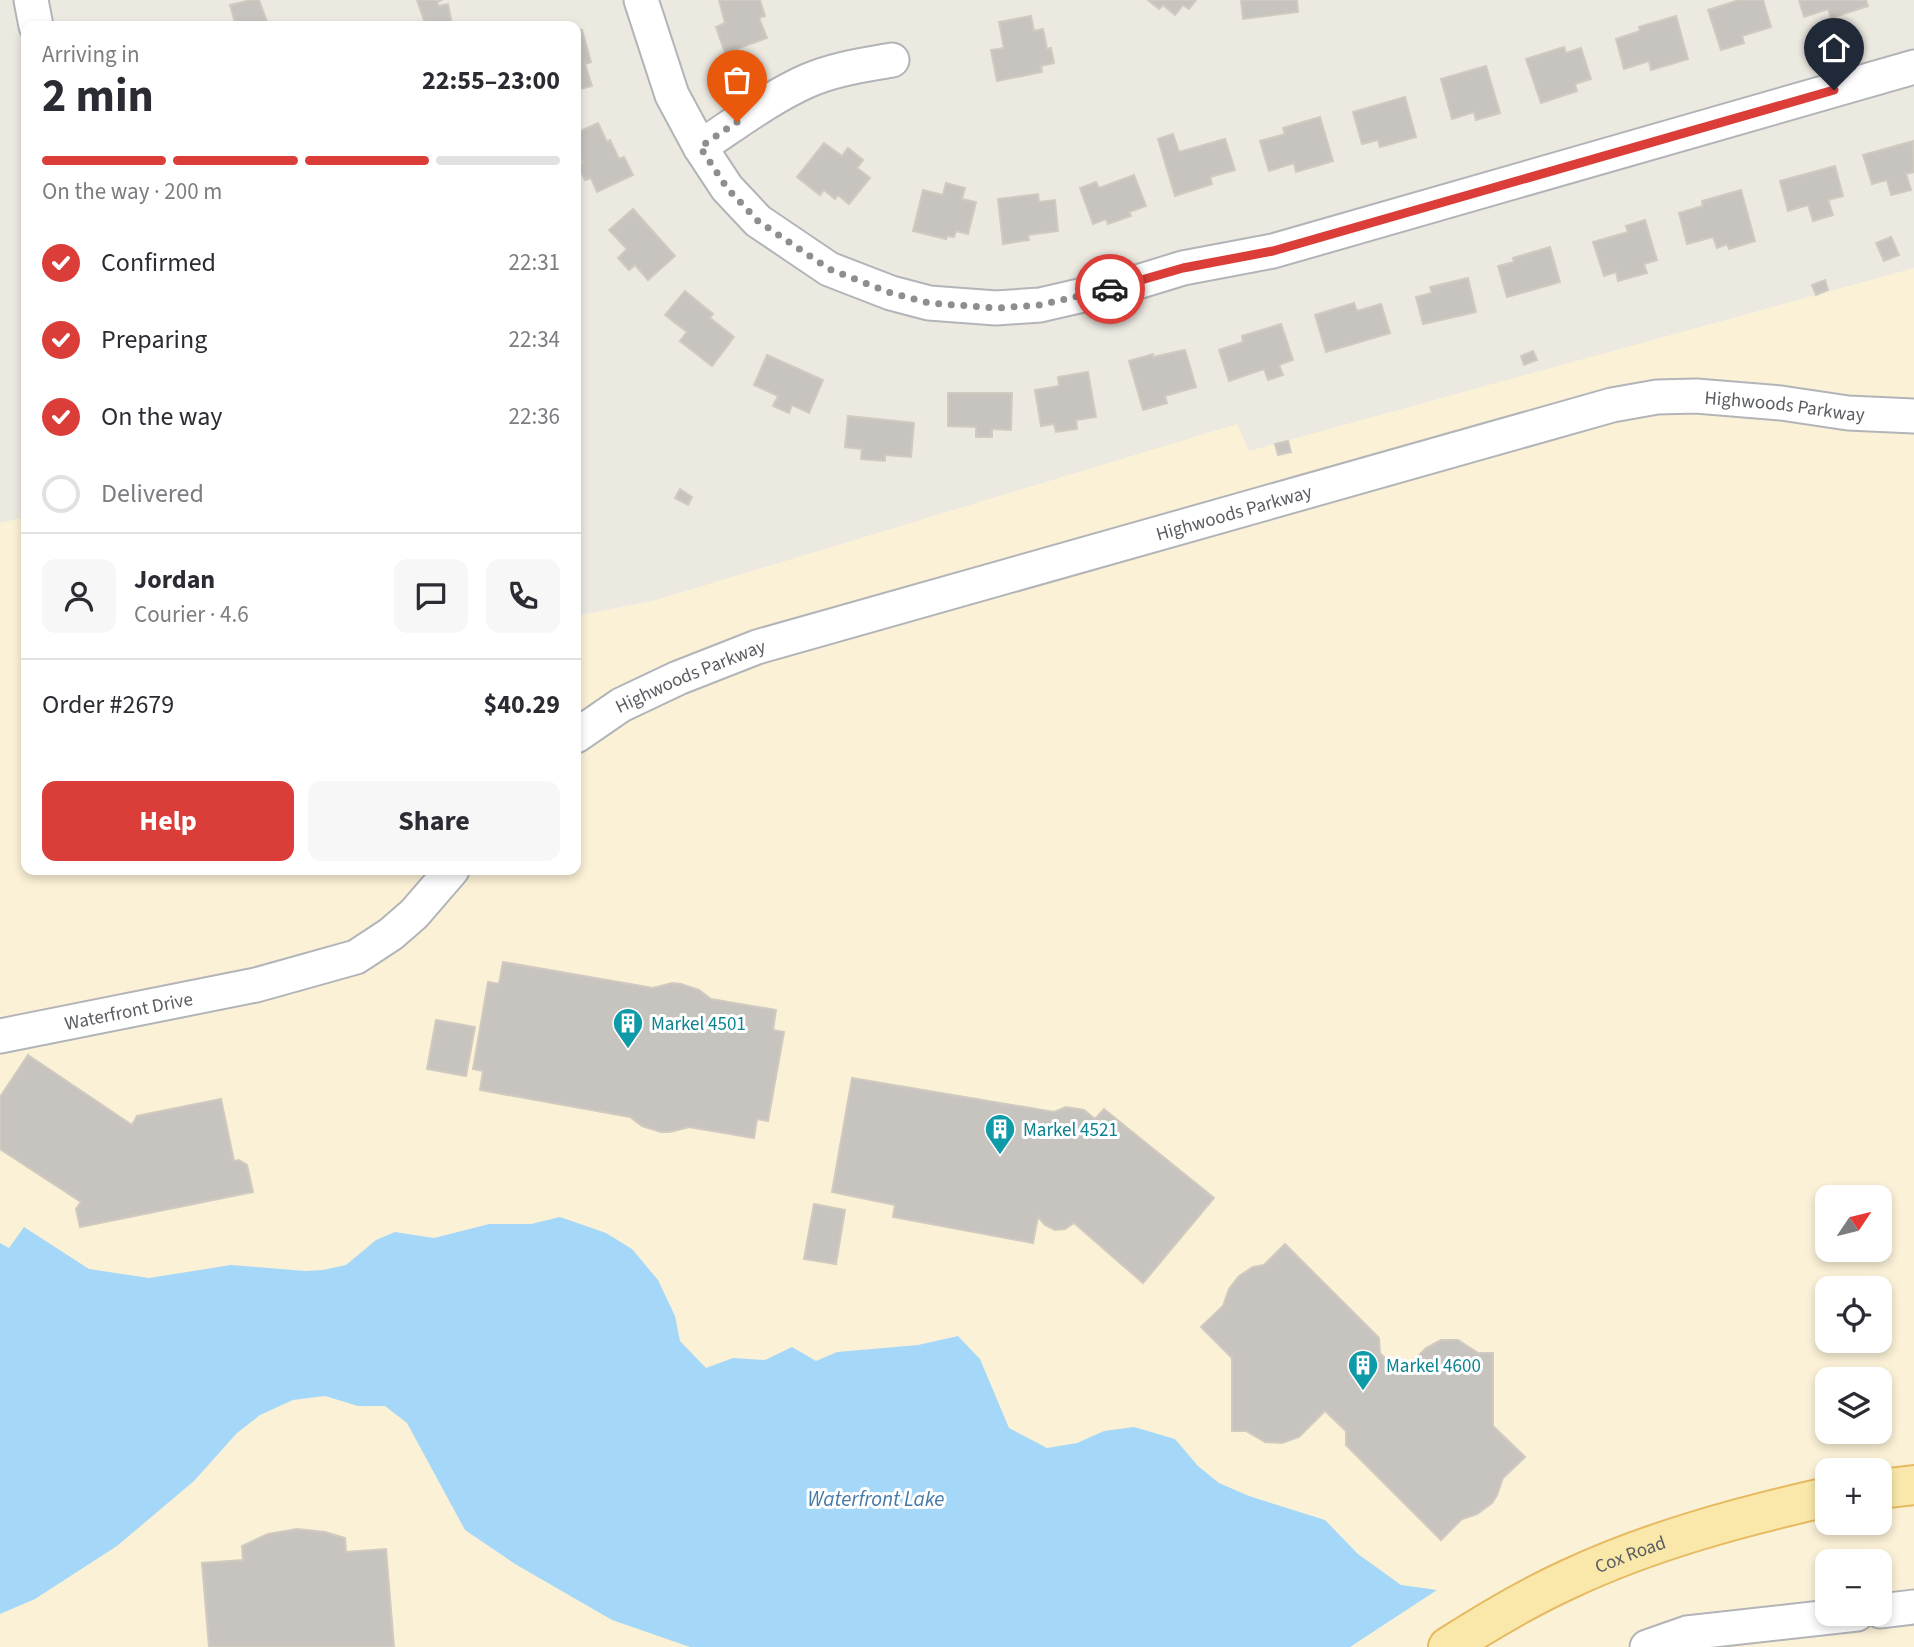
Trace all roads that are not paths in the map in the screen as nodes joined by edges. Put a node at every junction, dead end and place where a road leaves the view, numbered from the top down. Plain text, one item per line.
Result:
1 (31, 0) edge
2 (641, 0) edge
3 (35, 21) edge
4 (892, 61) dead end
5 (1914, 67) edge
6 (700, 147) junction
7 (1914, 416) edge
8 (581, 733) edge
9 (448, 875) edge
10 (0, 1036) edge
11 (1914, 1485) edge
12 (1892, 1488) edge
13 (1815, 1500) edge
14 (1914, 1607) edge
15 (1892, 1610) edge
16 (1815, 1619) edge
17 (1448, 1647) edge
18 (1647, 1647) edge

1 - 3 street
2 - 6 street
4 - 6 street
5 - 6 street
7 - 8 street, Highwoods Parkway
9 - 10 street, Waterfront Drive
11 - 12 main road
13 - 17 main road, Cox Road
14 - 15 street
16 - 18 street

